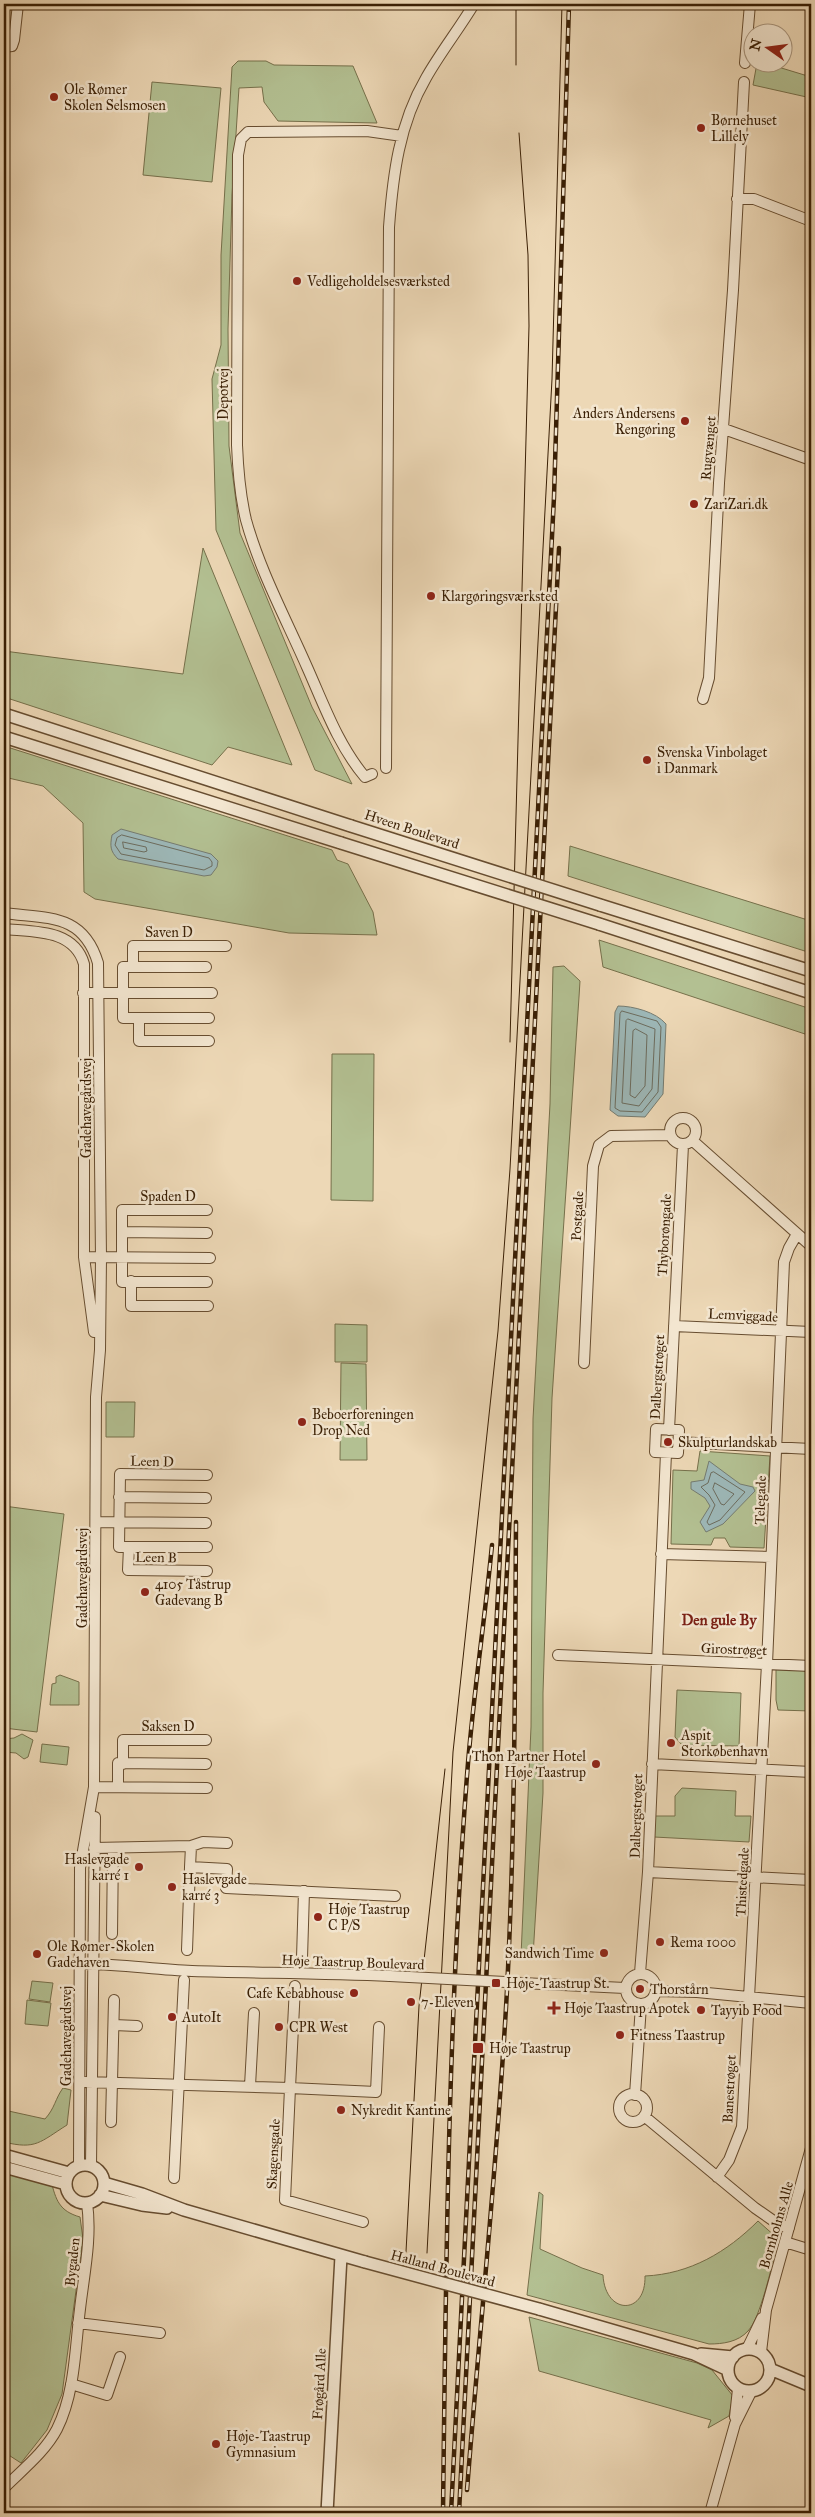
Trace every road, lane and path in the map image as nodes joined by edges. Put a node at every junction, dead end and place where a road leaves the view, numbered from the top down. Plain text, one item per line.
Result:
1 (18, 4) edge
2 (474, 4) edge
3 (750, 4) edge
4 (748, 22) edge
5 (4, 47) edge
6 (744, 82) dead end
7 (402, 136) junction
8 (738, 198) junction
9 (811, 221) edge
10 (724, 428) junction
11 (811, 460) edge
12 (703, 699) dead end
13 (4, 714) edge
14 (4, 737) edge
15 (386, 768) dead end
16 (372, 774) dead end
17 (4, 913) edge
18 (4, 929) edge
19 (226, 946) dead end
20 (133, 967) junction
21 (206, 967) dead end
22 (811, 971) edge
23 (84, 993) junction
24 (99, 993) junction
25 (122, 993) junction
26 (212, 993) dead end
27 (811, 993) edge
28 (139, 1018) junction
29 (209, 1018) dead end
30 (209, 1041) dead end
31 (670, 1135) junction
32 (693, 1141) junction
33 (682, 1145) junction
34 (207, 1210) dead end
35 (122, 1232) junction
36 (206, 1232) dead end
37 (797, 1234) junction
38 (811, 1246) edge
39 (84, 1257) junction
40 (101, 1258) junction
41 (122, 1258) junction
42 (210, 1258) dead end
43 (131, 1282) junction
44 (208, 1282) dead end
45 (208, 1306) dead end
46 (674, 1326) junction
47 (781, 1331) junction
48 (811, 1332) edge
49 (584, 1363) dead end
50 (97, 1370) junction
51 (668, 1430) junction
52 (678, 1442) junction
53 (775, 1447) junction
54 (811, 1449) edge
55 (666, 1453) junction
56 (207, 1475) dead end
57 (119, 1498) junction
58 (206, 1498) dead end
59 (96, 1522) junction
60 (119, 1522) junction
61 (206, 1523) dead end
62 (128, 1547) junction
63 (207, 1547) dead end
64 (661, 1554) junction
65 (771, 1557) junction
66 (207, 1571) dead end
67 (558, 1655) dead end
68 (656, 1660) junction
69 (767, 1664) junction
70 (811, 1666) edge
71 (206, 1740) dead end
72 (124, 1764) junction
73 (206, 1764) dead end
74 (652, 1764) junction
75 (761, 1770) junction
76 (811, 1772) edge
77 (94, 1787) junction
78 (118, 1787) junction
79 (208, 1788) dead end
80 (227, 1843) dead end
81 (191, 1846) junction
82 (94, 1848) junction
83 (113, 1848) junction
84 (190, 1867) junction
85 (648, 1872) junction
86 (756, 1877) junction
87 (811, 1880) edge
88 (304, 1891) junction
89 (395, 1896) dead end
90 (112, 1934) dead end
91 (187, 1950) dead end
92 (302, 1958) dead end
93 (80, 1964) junction
94 (92, 1964) junction
95 (640, 1973) junction
96 (184, 1980) dead end
97 (294, 1986) dead end
98 (625, 1988) junction
99 (656, 1991) junction
100 (748, 1996) junction
101 (114, 2000) dead end
102 (811, 2003) edge
103 (641, 2004) junction
104 (254, 2013) dead end
105 (114, 2025) junction
106 (137, 2026) dead end
107 (379, 2027) dead end
108 (79, 2082) junction
109 (92, 2082) junction
110 (113, 2082) junction
111 (179, 2084) junction
112 (250, 2086) junction
113 (290, 2088) junction
114 (635, 2094) junction
115 (644, 2116) junction
116 (112, 2122) dead end
117 (811, 2148) edge
118 (4, 2155) edge
119 (91, 2166) junction
120 (4, 2167) edge
121 (71, 2174) junction
122 (717, 2177) junction
123 (174, 2178) dead end
124 (104, 2183) junction
125 (100, 2195) junction
126 (87, 2203) junction
127 (184, 2210) junction
128 (363, 2222) dead end
129 (789, 2228) junction
130 (786, 2242) junction
131 (811, 2250) edge
132 (341, 2256) junction
133 (766, 2310) junction
134 (78, 2323) junction
135 (160, 2332) dead end
136 (747, 2349) junction
137 (761, 2352) junction
138 (694, 2354) junction
139 (120, 2357) dead end
140 (733, 2357) junction
141 (728, 2370) junction
142 (769, 2374) junction
143 (71, 2384) junction
144 (806, 2384) edge
145 (738, 2389) junction
146 (751, 2392) junction
147 (734, 2424) junction
148 (4, 2488) edge
149 (327, 2513) edge
150 (710, 2513) edge

1 - 5 street
2 - 7 street
3 - 4 street
6 - 8 street, Rugvænget
7 - 15 street
7 - 16 street, Depotvej
8 - 9 street
8 - 10 street, Rugvænget
10 - 11 street
10 - 12 street, Rugvænget
13 - 22 street, Hveen Boulevard, bridge
14 - 27 street, bridge
17 - 24 street, Gadehavegårdsvej
18 - 23 street, Gadehavegårdsvej
19 - 20 street, Saven D
20 - 21 street
20 - 25 street, Saven D
23 - 24 street
23 - 39 street, Gadehavegårdsvej
24 - 25 street
24 - 40 street, Gadehavegårdsvej
25 - 26 street
25 - 28 street
28 - 29 street
28 - 30 street
31 - 32 street
31 - 33 street
31 - 49 street, Postgade
32 - 33 street
32 - 37 street
33 - 46 street, Thyborøngade
34 - 35 street, Spaden D
35 - 36 street
35 - 41 street, Spaden D
37 - 38 street
37 - 47 street, Telegade
39 - 40 street
39 - 50 street, Gadehavegårdsvej
40 - 41 street
40 - 50 street, Gadehavegårdsvej
41 - 42 street
41 - 43 street, Spaden D
43 - 44 street
43 - 45 street
46 - 47 street, Lemviggade
46 - 51 street, Dalbergstrøget
47 - 48 street, Lemviggade
47 - 53 street, Telegade
50 - 59 street, Gadehavegårdsvej
51 - 52 street
51 - 55 street
52 - 53 street
52 - 55 street
53 - 54 street
53 - 65 street, Telegade
55 - 64 street, Dalbergstrøget
56 - 57 street, Leen D
57 - 58 street
57 - 60 street, Leen D
59 - 60 street
59 - 77 street, Gadehavegårdsvej
60 - 61 street
60 - 62 street, Leen B
62 - 63 street, Leen B
62 - 66 street, Leen B
64 - 65 street
64 - 68 street, Dalbergstrøget
65 - 69 street, Telegade
67 - 68 street
68 - 69 street, Girostrøget
68 - 74 street, Dalbergstrøget
69 - 70 street, Girostrøget
69 - 75 street, Telegade
71 - 72 street, Saksen D
72 - 73 street
72 - 78 street, Saksen D
74 - 75 street
74 - 85 street, Dalbergstrøget
75 - 76 street
75 - 86 street, Thistedgade
77 - 78 street
77 - 82 street, Gadehavegårdsvej
77 - 93 street, Gadehavegårdsvej
78 - 79 street
80 - 81 street
81 - 83 street
81 - 84 street
82 - 83 street
82 - 94 street, Gadehavegårdsvej
83 - 90 street
84 - 88 street
84 - 91 street
85 - 86 street
85 - 95 street, Dalbergstrøget
86 - 87 street
86 - 100 street, Thistedgade
88 - 89 street
88 - 92 street
93 - 94 street, Høje Taastrup Boulevard
93 - 108 street, Gadehavegårdsvej
94 - 98 street, Høje Taastrup Boulevard, bridge
94 - 109 street, Gadehavegårdsvej
95 - 98 street
95 - 99 street
96 - 111 street
97 - 113 street, Skagensgade
98 - 103 street
99 - 100 street
99 - 103 street
100 - 102 street
100 - 122 street, Banestrøget
101 - 105 street
103 - 114 street
104 - 112 street
105 - 106 street
105 - 110 street
107 - 113 street
108 - 109 street
108 - 121 street, Gadehavegårdsvej
109 - 110 street
109 - 119 street, Gadehavegårdsvej
110 - 111 street
110 - 116 street
111 - 112 street
111 - 123 street
112 - 113 street
113 - 128 street, Skagensgade
114 - 115 street
114 - 115 street
115 - 122 street
117 - 129 street, Bornholms Alle
118 - 121 street
119 - 121 street
119 - 124 street
120 - 121 street
121 - 126 street
122 - 129 street
124 - 125 street
124 - 127 street, Halland Boulevard
125 - 126 street
125 - 127 street, Halland Boulevard
126 - 134 street, Bygaden
127 - 132 street, Halland Boulevard
129 - 130 street, Bornholms Alle
130 - 131 street
130 - 133 street, Bornholms Alle
132 - 138 street, Halland Boulevard, bridge
132 - 149 street, Frøgård Alle
133 - 136 street, Bornholms Alle
133 - 137 street, Bornholms Alle
134 - 135 street
134 - 143 street, Bygaden
136 - 137 street
136 - 140 street
137 - 142 street
138 - 140 street, Halland Boulevard
138 - 141 street, Halland Boulevard
139 - 143 street
140 - 141 street
141 - 145 street
142 - 144 street
142 - 146 street
143 - 148 street, Bygaden
145 - 146 street
145 - 147 street
146 - 147 street
147 - 150 street

